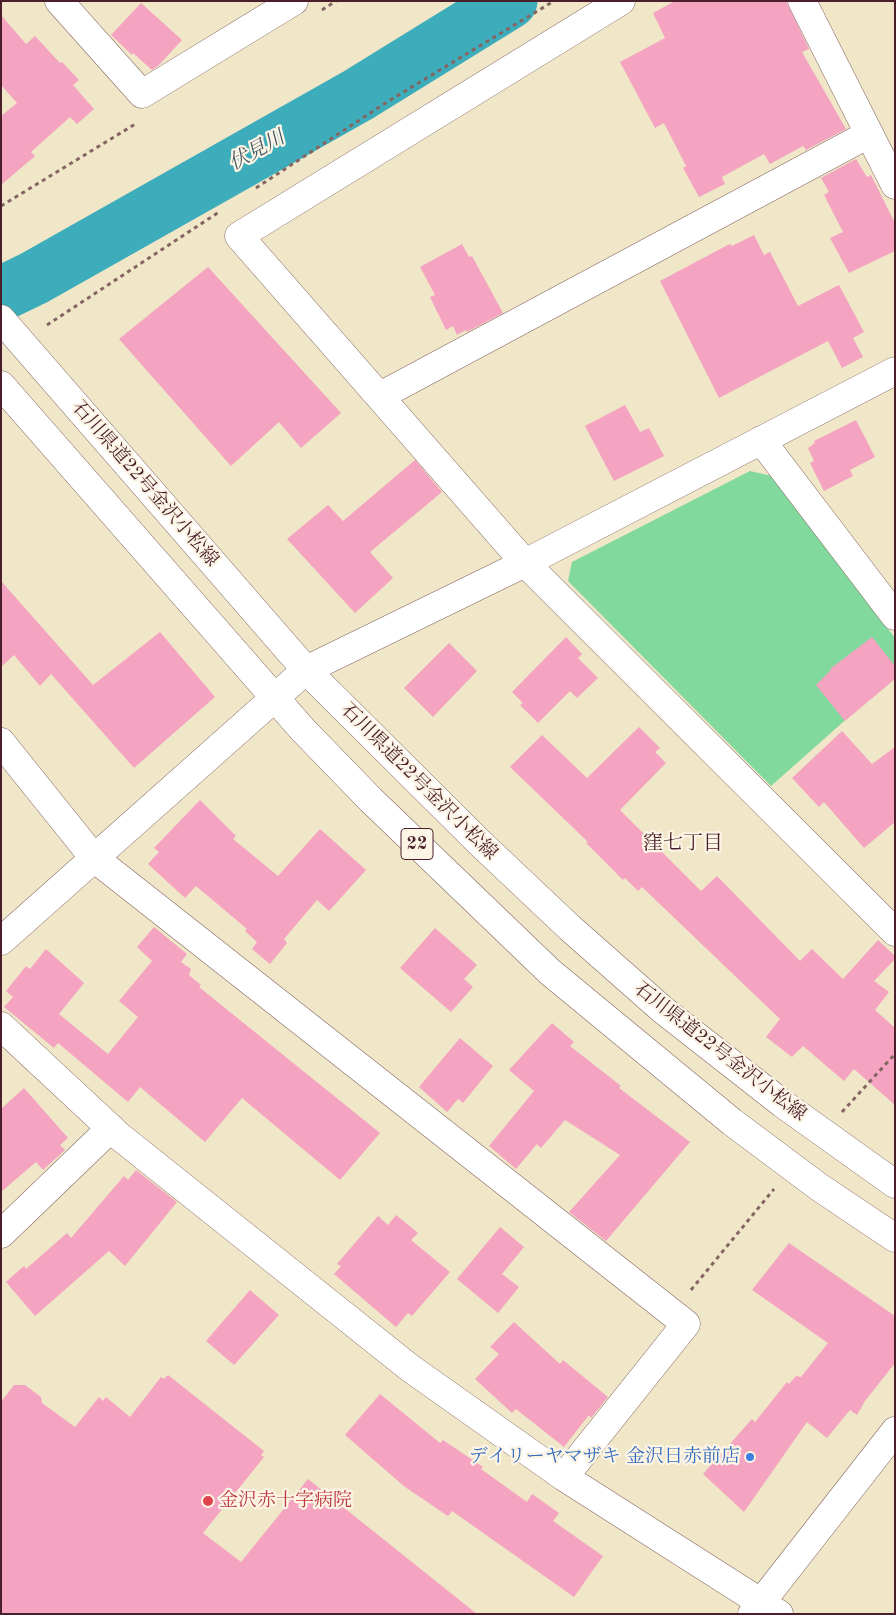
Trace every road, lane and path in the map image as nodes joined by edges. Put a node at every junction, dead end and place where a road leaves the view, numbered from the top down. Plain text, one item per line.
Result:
1 (59, 1) edge
2 (294, 1) edge
3 (621, 1) edge
4 (802, 1) edge
5 (869, 134) junction
6 (895, 185) edge
7 (7, 326) edge
8 (895, 371) edge
9 (1, 385) edge
10 (380, 396) junction
11 (761, 440) junction
12 (525, 563) junction
13 (895, 616) edge
14 (306, 670) junction
15 (273, 698) junction
16 (1, 742) edge
17 (94, 858) junction
18 (895, 932) edge
19 (1, 941) edge
20 (1, 1026) edge
21 (895, 1054) edge
22 (110, 1128) junction
23 (823, 1132) junction
24 (792, 1167) junction
25 (895, 1184) edge
26 (1, 1234) edge
27 (895, 1238) edge
28 (672, 1313) junction
29 (895, 1431) edge
30 (564, 1476) junction
31 (764, 1610) edge

1 - 2 street
3 - 10 street
4 - 5 street
5 - 6 street
5 - 10 street
7 - 14 street, 石川県道22号金沢小松線 / 22
8 - 11 street
9 - 15 street, 22
10 - 12 street
11 - 12 street
11 - 13 street
12 - 14 street
12 - 18 street
14 - 15 street
14 - 23 street, 石川県道22号金沢小松線 / 22
15 - 17 street
15 - 24 street, 22
16 - 17 street
17 - 19 street
17 - 28 street
20 - 22 street
21 - 23 path
22 - 26 street
22 - 30 street
23 - 25 street, 石川県道22号金沢小松線 / 22
24 - 27 street, 22
24 - 28 path
28 - 30 street
29 - 31 street
30 - 31 street

